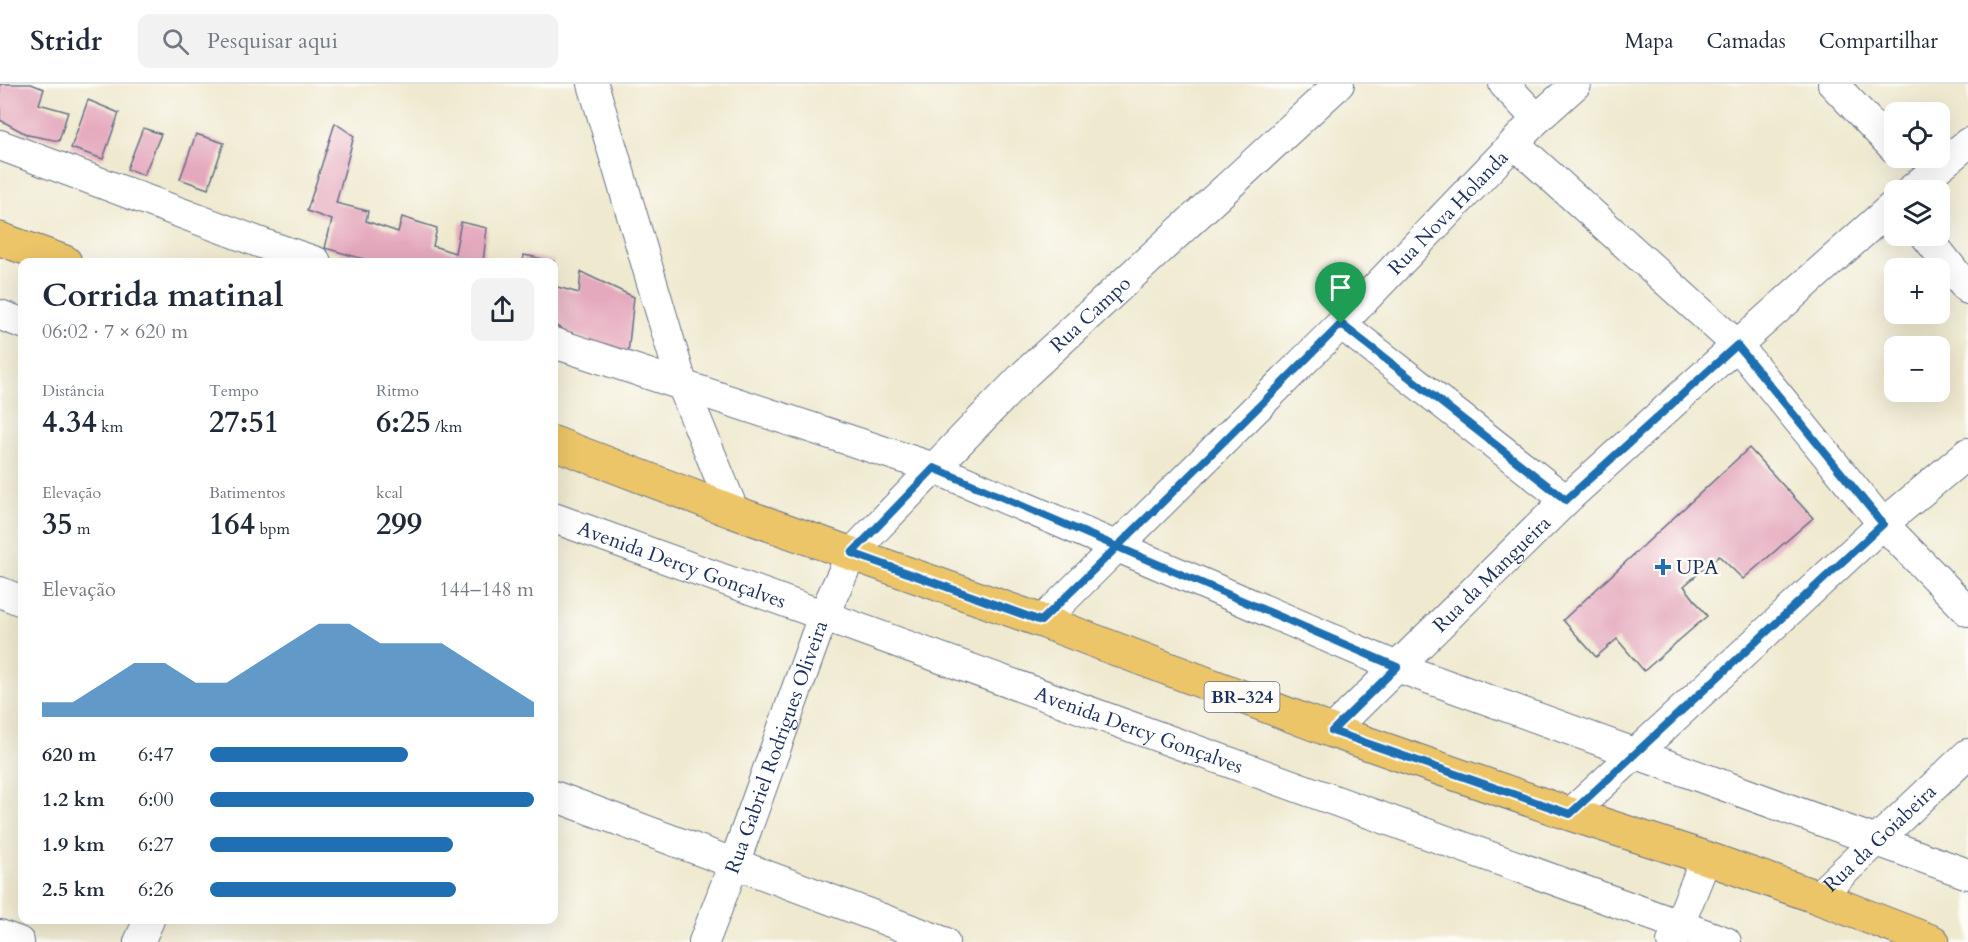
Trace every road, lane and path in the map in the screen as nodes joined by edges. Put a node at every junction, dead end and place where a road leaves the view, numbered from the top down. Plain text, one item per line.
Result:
1 (592, 84) edge
2 (1339, 84) edge
3 (1504, 84) edge
4 (1576, 84) edge
5 (1833, 84) edge
6 (1537, 119) junction
7 (1884, 138) edge
8 (1968, 143) edge
9 (1515, 144) junction
10 (0, 145) edge
11 (1924, 180) edge
12 (1884, 215) edge
13 (0, 239) edge
14 (1934, 246) edge
15 (54, 258) edge
16 (304, 258) edge
17 (1968, 289) edge
18 (0, 315) edge
19 (18, 322) edge
20 (1341, 324) junction
21 (558, 344) edge
22 (1737, 345) junction
23 (683, 387) junction
24 (558, 445) edge
25 (1968, 453) edge
26 (934, 468) junction
27 (1566, 500) junction
28 (734, 512) junction
29 (558, 519) edge
30 (1883, 524) junction
31 (1118, 546) junction
32 (852, 553) junction
33 (0, 592) edge
34 (18, 599) edge
35 (1968, 611) edge
36 (823, 616) junction
37 (1041, 621) junction
38 (1397, 667) junction
39 (1332, 731) junction
40 (1636, 753) junction
41 (1968, 754) edge
42 (558, 798) edge
43 (1570, 814) junction
44 (1876, 841) junction
45 (1706, 858) junction
46 (734, 864) junction
47 (1968, 874) edge
48 (1817, 897) junction
49 (147, 924) edge
50 (1676, 933) edge
51 (0, 935) edge
52 (19, 942) edge
53 (139, 942) edge
54 (704, 942) edge
55 (944, 942) edge
56 (1726, 942) edge
57 (1933, 942) edge

1 - 23 street
2 - 26 street, Rua Campo
3 - 6 street
4 - 6 street, Rua Nova Holanda
5 - 7 street
6 - 9 street, Rua Nova Holanda
8 - 11 street
9 - 20 street, Rua Nova Holanda
9 - 22 street
10 - 16 street
12 - 22 street, Rua da Mangueira
13 - 15 main road
14 - 17 street
18 - 19 street
20 - 27 street
20 - 31 street, Rua Nova Holanda
21 - 23 street
22 - 27 street, Rua da Mangueira
22 - 30 street
23 - 26 street
23 - 28 street
24 - 28 main road, BR-324
25 - 30 street
26 - 31 street
26 - 32 street, Rua Campo
27 - 38 street, Rua da Mangueira
28 - 32 main road, BR-324
29 - 36 street, Avenida Dercy Gonçalves
30 - 35 street
30 - 40 street
31 - 37 street, Rua Nova Holanda
31 - 38 street
32 - 36 street, Rua Gabriel Rodrigues Oliveira
32 - 37 main road, BR-324
33 - 34 street
36 - 46 street, Rua Gabriel Rodrigues Oliveira
36 - 50 street, Avenida Dercy Gonçalves
37 - 39 main road, BR-324
38 - 39 street, Rua da Mangueira
38 - 40 street
39 - 43 main road, BR-324
40 - 43 street
40 - 44 street
41 - 44 street, Rua da Goiabeira
42 - 46 street
43 - 45 main road, BR-324
44 - 47 street
44 - 48 street, Rua da Goiabeira
45 - 48 main road, BR-324
45 - 50 street
46 - 54 street, Rua Gabriel Rodrigues Oliveira
46 - 55 street
48 - 57 main road, BR-324
49 - 53 street
50 - 56 street, Avenida Dercy Gonçalves
51 - 52 street

